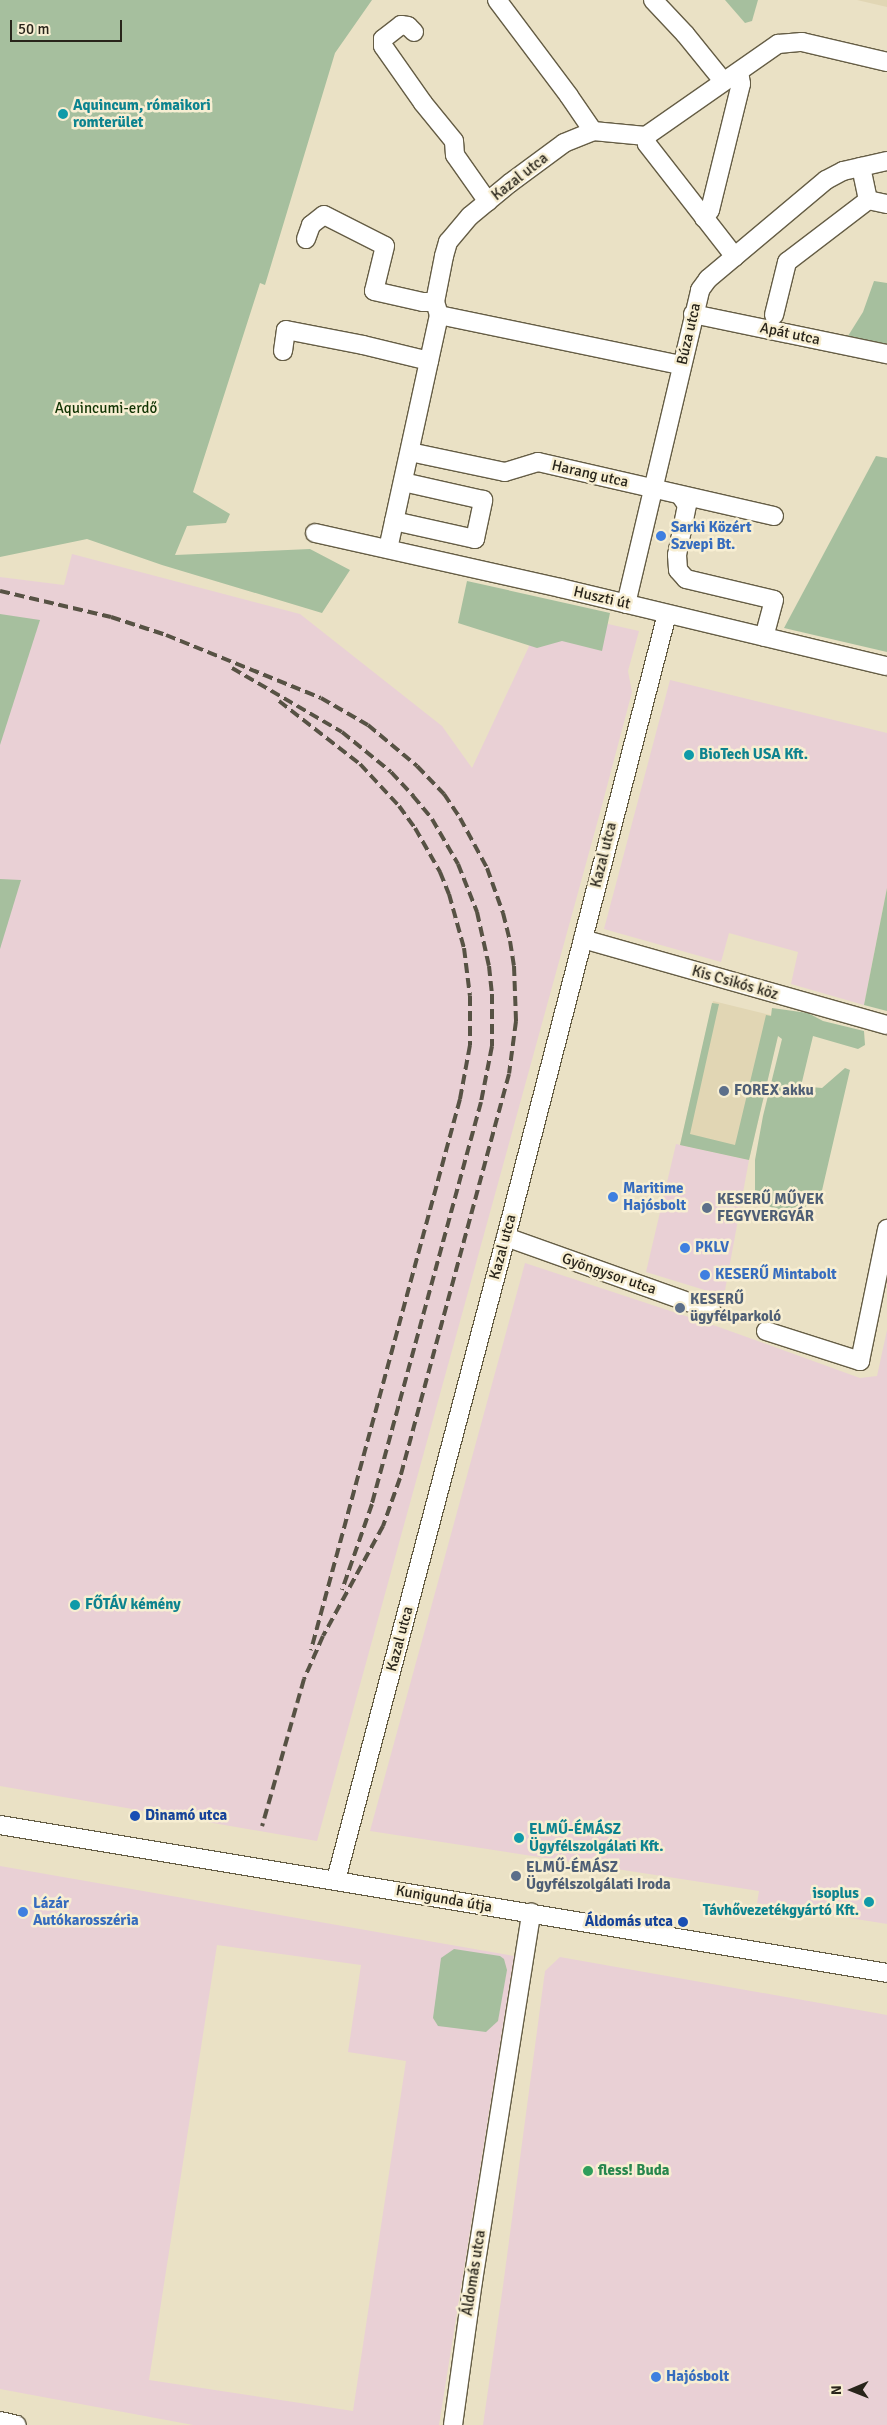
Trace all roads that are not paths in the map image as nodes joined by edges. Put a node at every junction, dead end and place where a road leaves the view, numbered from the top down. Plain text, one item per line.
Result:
1 (497, 0) edge
2 (652, 0) edge
3 (414, 32) dead end
4 (887, 62) edge
5 (739, 72) junction
6 (724, 81) junction
7 (593, 131) junction
8 (646, 136) junction
9 (887, 161) edge
10 (861, 167) junction
11 (868, 200) junction
12 (488, 202) junction
13 (887, 204) edge
14 (704, 218) junction
15 (306, 239) dead end
16 (734, 257) junction
17 (437, 308) junction
18 (693, 314) junction
19 (774, 315) dead end
20 (283, 351) dead end
21 (887, 354) edge
22 (429, 361) junction
23 (682, 365) junction
24 (410, 452) junction
25 (403, 482) junction
26 (653, 488) junction
27 (680, 495) junction
28 (774, 516) dead end
29 (394, 521) junction
30 (315, 533) dead end
31 (388, 549) junction
32 (626, 604) junction
33 (667, 614) junction
34 (764, 637) junction
35 (887, 666) edge
36 (583, 939) junction
37 (887, 1025) edge
38 (887, 1229) edge
39 (506, 1237) junction
40 (711, 1310) dead end
41 (766, 1331) dead end
42 (0, 1825) edge
43 (336, 1880) junction
44 (531, 1913) junction
45 (887, 1973) edge
46 (0, 2421) edge
47 (17, 2425) edge
48 (453, 2425) edge

1 - 7 street
2 - 6 street
3 - 12 street
4 - 5 street
5 - 6 street
5 - 14 street
6 - 8 street
7 - 8 street, Kazal utca
7 - 12 street, Kazal utca
8 - 14 street
9 - 10 street, Búza utca
10 - 11 street
10 - 16 street, Búza utca
11 - 13 street
11 - 19 street
12 - 17 street, Kazal utca
14 - 16 street
15 - 17 street
16 - 18 street, Búza utca
17 - 22 street, Kazal utca
17 - 23 street
18 - 21 street, Apát utca
18 - 23 street, Búza utca
20 - 22 street
22 - 24 street, Kazal utca
23 - 26 street, Búza utca
24 - 25 street, Kazal utca
24 - 26 street, Harang utca
25 - 29 street, Kazal utca
25 - 29 street
26 - 27 street, Harang utca
26 - 32 street, Búza utca
27 - 28 street, Harang utca
27 - 34 street
29 - 31 street, Kazal utca
30 - 31 street, Huszti út
31 - 32 street, Huszti út
32 - 33 street, Huszti út
33 - 34 street, Huszti út
33 - 36 street, Kazal utca
34 - 35 street, Huszti út
36 - 37 street, Kis Csikós köz
36 - 39 street, Kazal utca
38 - 41 street
39 - 40 street, Gyöngysor utca
39 - 43 street, Kazal utca
42 - 43 street, Kunigunda útja
43 - 44 street, Kunigunda útja
44 - 45 street, Kunigunda útja
44 - 48 street, Áldomás utca
46 - 47 street

